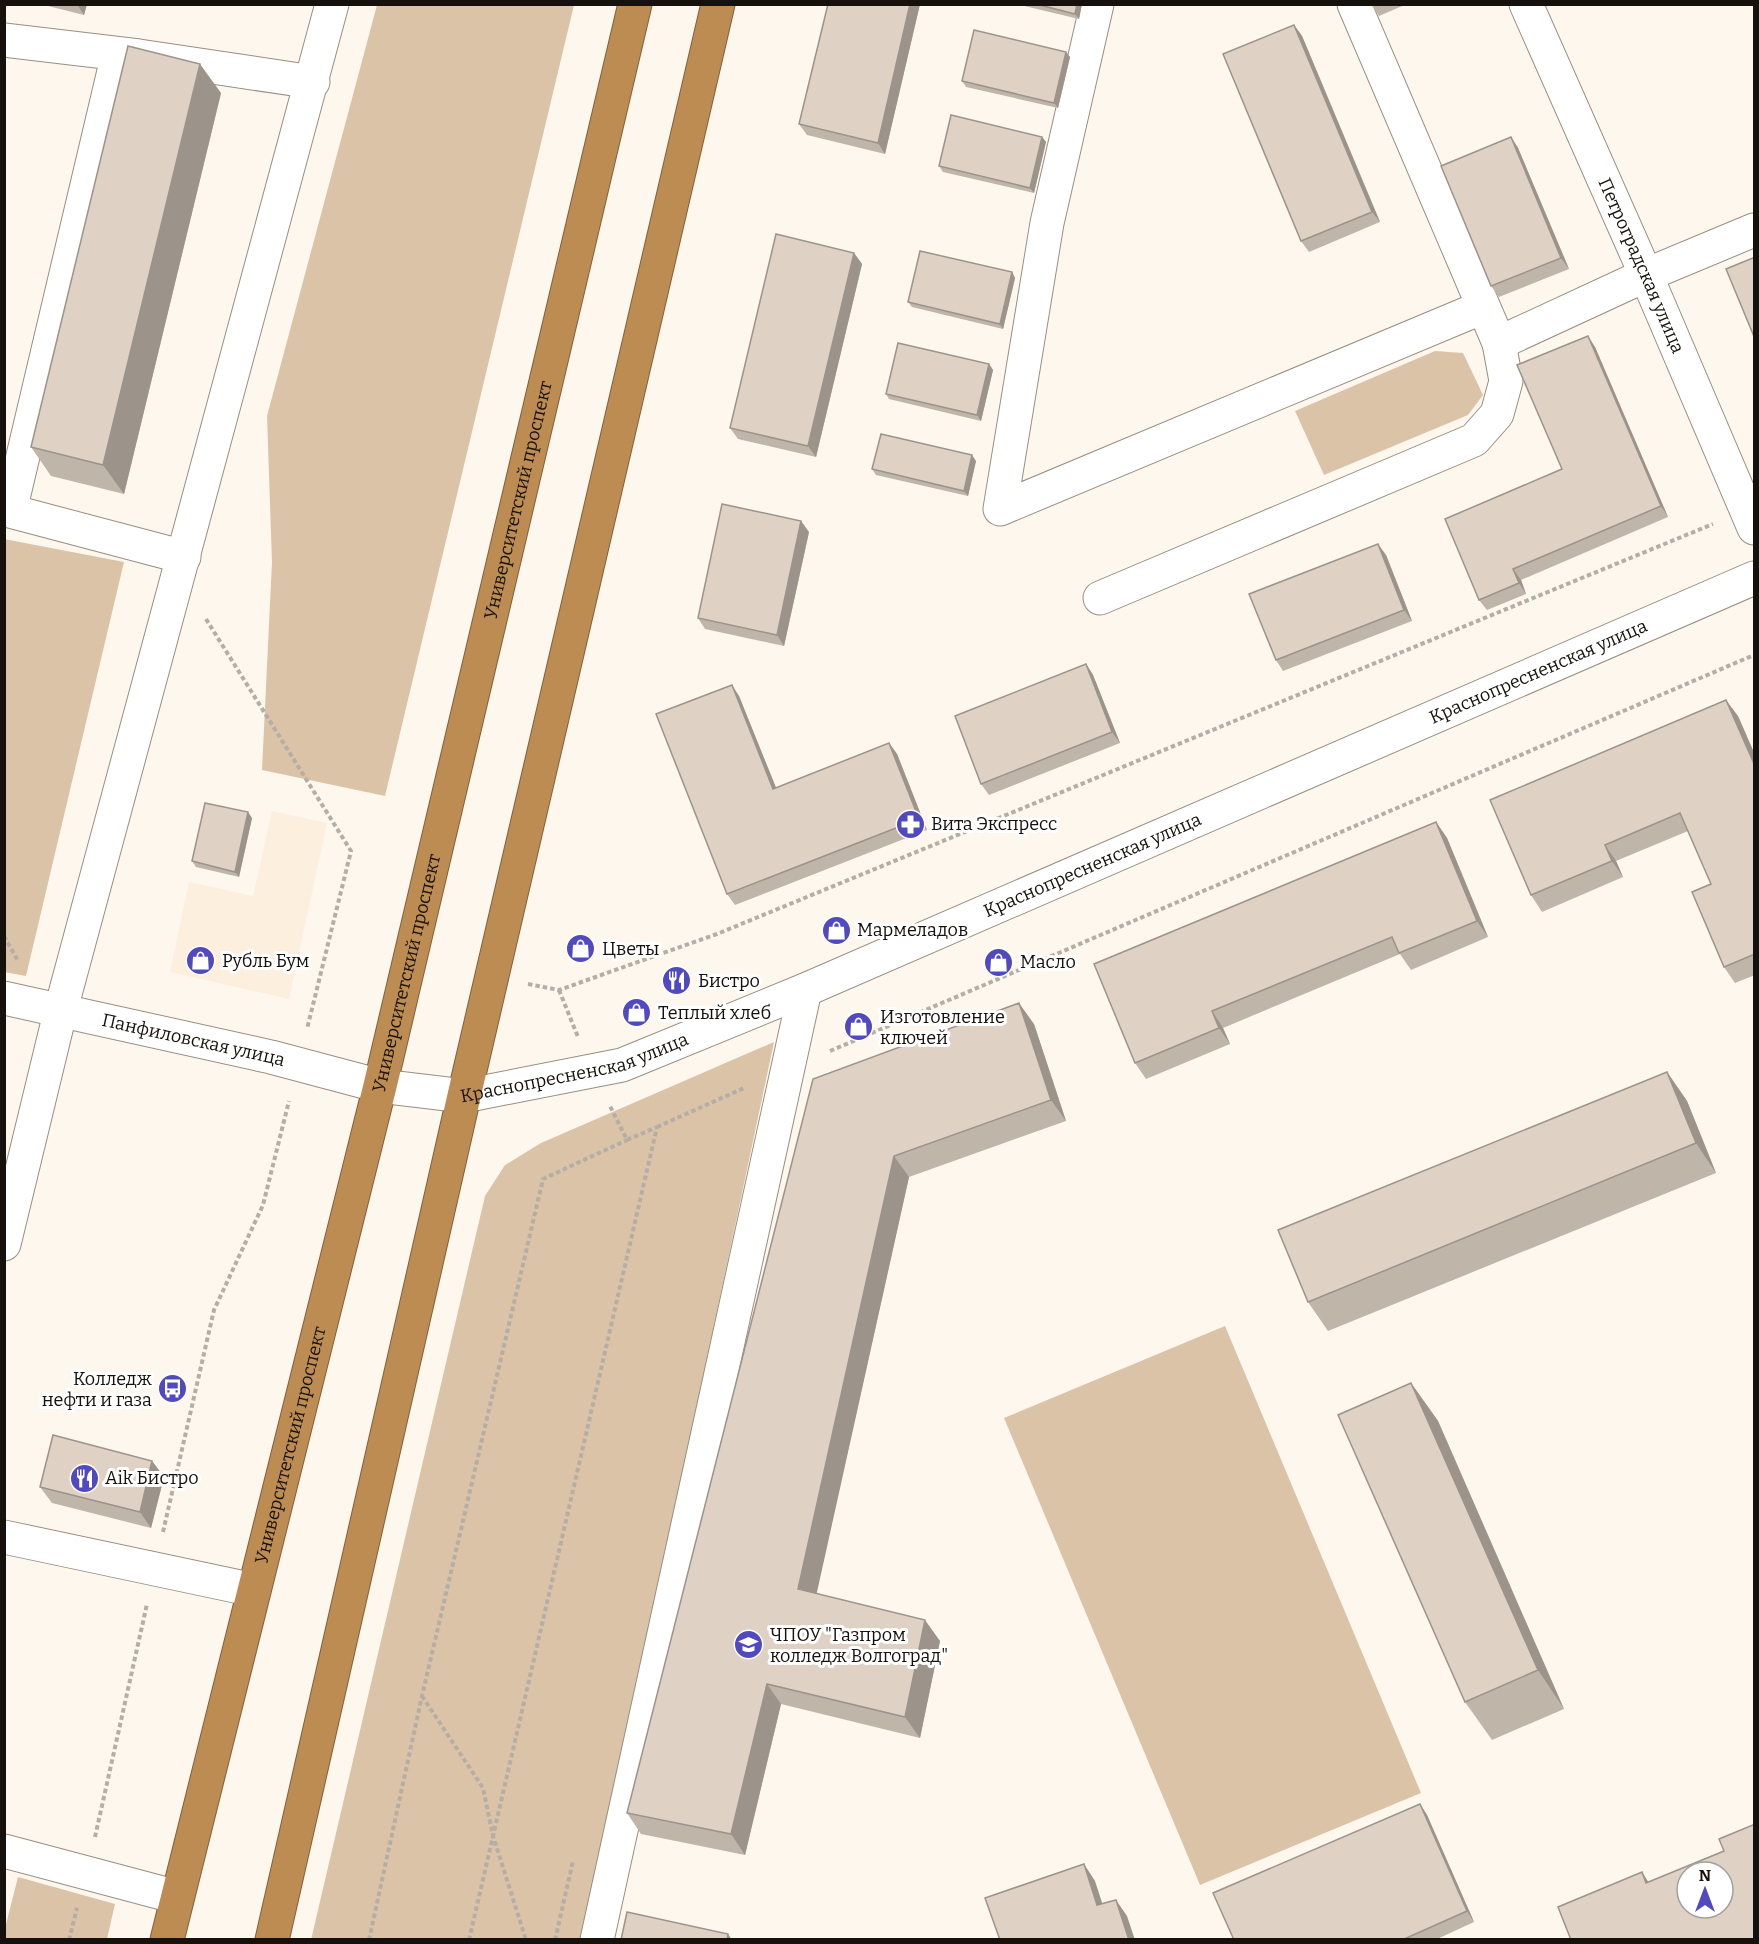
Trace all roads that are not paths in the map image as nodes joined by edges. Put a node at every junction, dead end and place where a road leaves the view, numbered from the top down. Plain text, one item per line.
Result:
1 (332, 4) edge
2 (635, 4) edge
3 (718, 4) edge
4 (1096, 4) edge
5 (1354, 4) edge
6 (1526, 4) edge
7 (4, 40) edge
8 (118, 54) junction
9 (313, 82) junction
10 (1755, 230) edge
11 (1646, 275) junction
12 (1483, 307) junction
13 (1499, 343) junction
14 (1751, 519) edge
15 (181, 566) junction
16 (1755, 578) edge
17 (1100, 598) dead end
18 (805, 990) junction
19 (4, 998) edge
20 (61, 1009) junction
21 (380, 1086) junction
22 (464, 1096) junction
23 (4, 1244) edge
24 (4, 1537) edge
25 (254, 1590) junction
26 (4, 1851) edge
27 (177, 1897) junction
28 (168, 1940) edge
29 (272, 1940) edge
30 (597, 1940) edge

1 - 9 street
2 - 21 highway, Университетский проспект
3 - 22 highway
4 - 12 street
5 - 12 street
6 - 11 street, Петроградская улица
7 - 8 street
8 - 9 street
8 - 15 street
9 - 15 street
10 - 11 street
11 - 13 street
11 - 14 street, Петроградская улица
12 - 13 street
13 - 17 street
15 - 20 street
16 - 18 street, Краснопресненская улица
18 - 22 street, Краснопресненская улица
18 - 30 street
19 - 20 street, Панфиловская улица
20 - 21 street, Панфиловская улица
20 - 23 street
21 - 22 street, Краснопресненская улица
21 - 25 highway, Университетский проспект
22 - 29 highway
24 - 25 street
25 - 27 highway, Университетский проспект
26 - 27 street
27 - 28 highway, Университетский проспект

